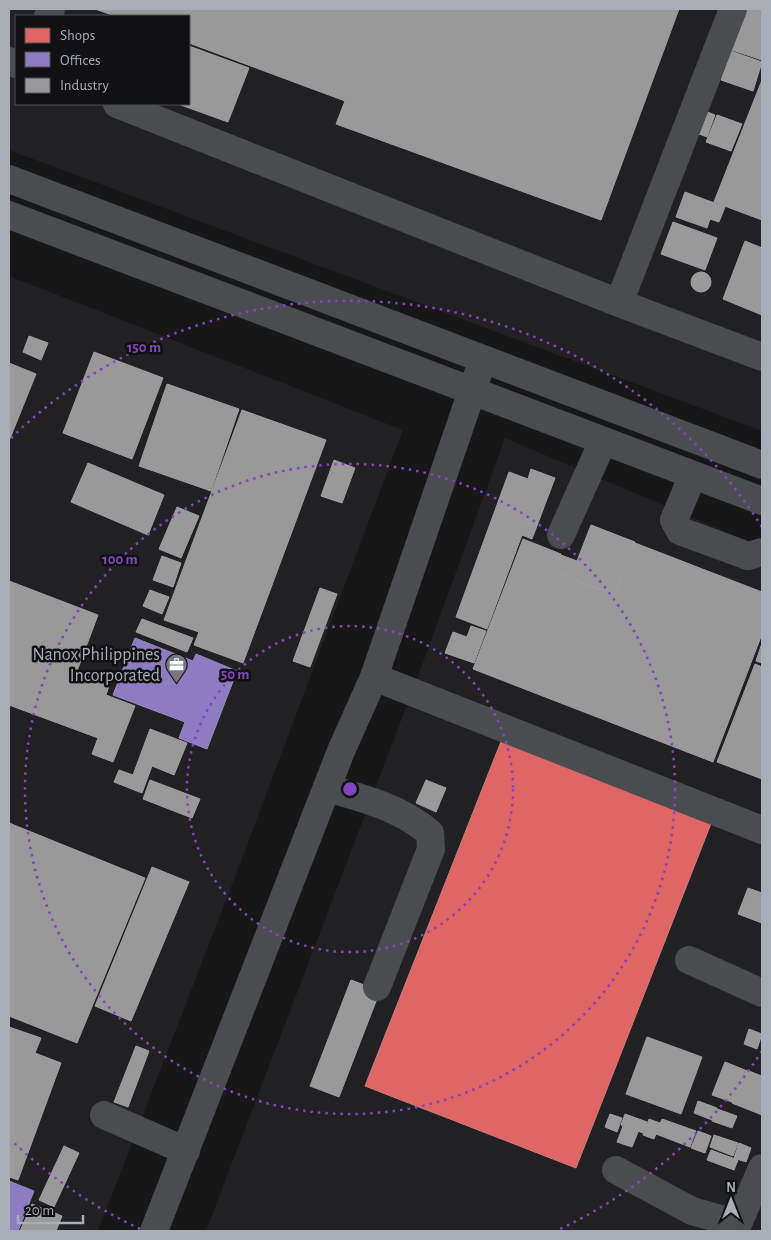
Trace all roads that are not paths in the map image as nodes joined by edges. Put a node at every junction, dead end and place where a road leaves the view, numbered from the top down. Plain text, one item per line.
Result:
1 (733, 9) edge
2 (120, 105) edge
3 (9, 179) edge
4 (9, 215) edge
5 (619, 304) junction
6 (762, 357) edge
7 (483, 359) junction
8 (471, 390) junction
9 (603, 440) junction
10 (762, 465) edge
11 (693, 475) junction
12 (762, 501) edge
13 (561, 535) dead end
14 (762, 552) edge
15 (374, 677) junction
16 (327, 788) junction
17 (762, 830) edge
18 (689, 960) dead end
19 (377, 986) dead end
20 (762, 993) edge
21 (104, 1115) dead end
22 (186, 1151) junction
23 (762, 1168) edge
24 (616, 1170) dead end
25 (737, 1228) edge
26 (154, 1231) edge

1 - 5 street
2 - 5 street
3 - 7 street
4 - 8 street
5 - 6 street
7 - 8 street
7 - 10 street
8 - 9 street
8 - 15 street
9 - 11 street
9 - 13 street
11 - 12 street
11 - 14 street
15 - 16 street
15 - 17 street
16 - 19 street
16 - 22 street
18 - 20 street
21 - 22 street
22 - 26 street
23 - 25 street
24 - 25 street

